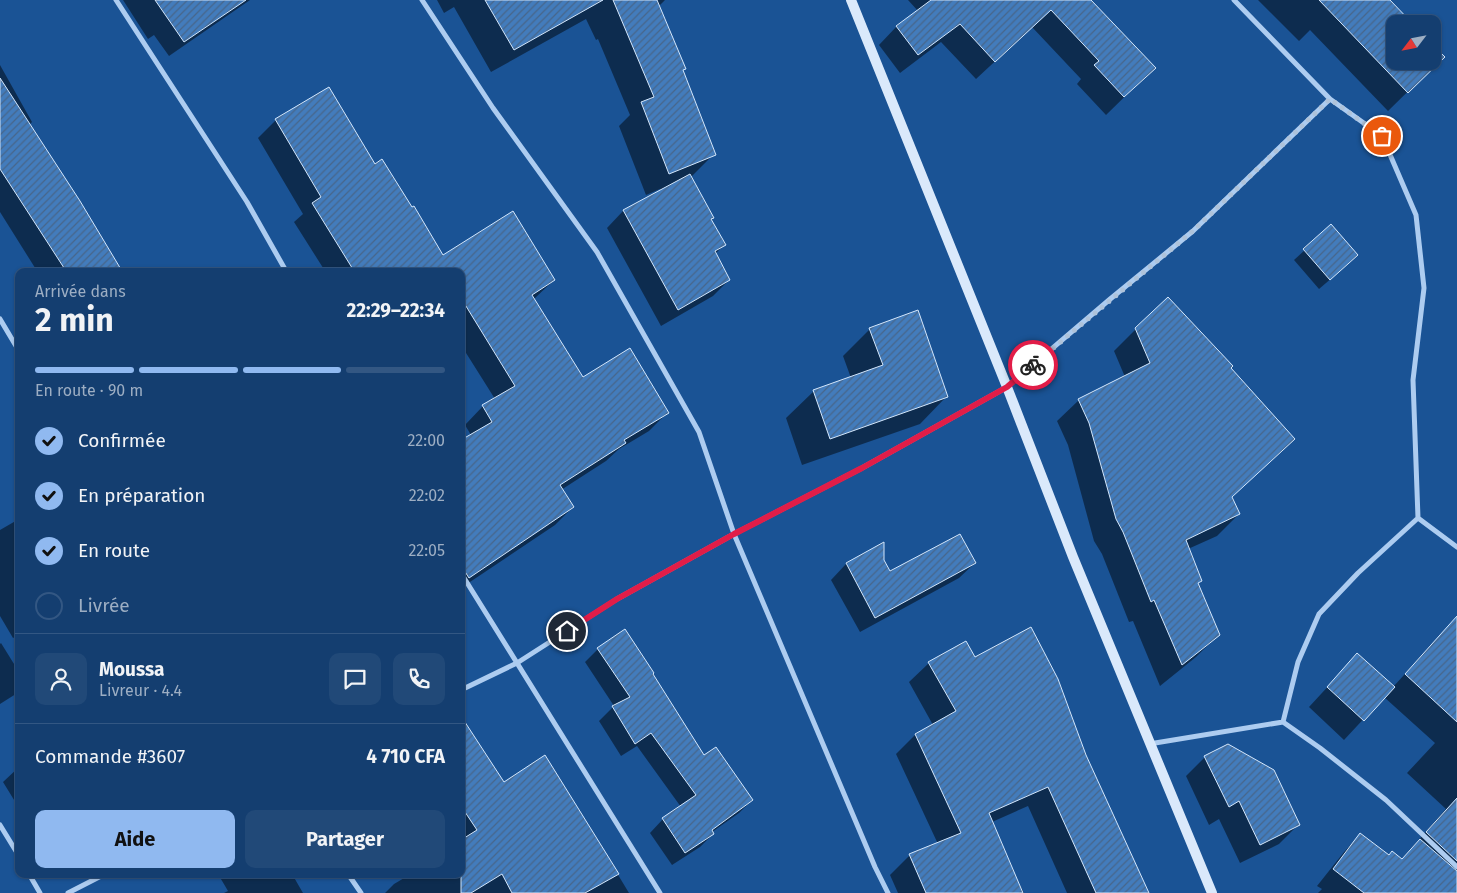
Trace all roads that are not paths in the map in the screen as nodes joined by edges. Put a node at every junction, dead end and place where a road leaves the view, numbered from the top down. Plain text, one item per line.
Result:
1 (116, 0) edge
2 (422, 0) edge
3 (851, 0) edge
4 (1234, 0) edge
5 (1330, 99) junction
6 (284, 268) edge
7 (0, 319) edge
8 (15, 344) edge
9 (1007, 387) junction
10 (1418, 518) junction
11 (734, 534) junction
12 (1457, 547) edge
13 (465, 579) edge
14 (517, 663) junction
15 (465, 688) edge
16 (1283, 722) junction
17 (1149, 744) junction
18 (0, 825) edge
19 (15, 849) edge
20 (1457, 867) edge
21 (31, 878) edge
22 (97, 878) edge
23 (351, 878) edge
24 (40, 893) edge
25 (68, 893) edge
26 (361, 893) edge
27 (660, 893) edge
28 (888, 893) edge
29 (1212, 893) edge

1 - 6 street
2 - 11 street
3 - 9 street
4 - 5 street
5 - 9 street
5 - 10 street
7 - 8 street
9 - 11 street
9 - 17 street
10 - 12 street
10 - 16 street
11 - 14 street
11 - 28 street
13 - 14 street
14 - 15 street
14 - 27 street
16 - 17 street
16 - 20 street
17 - 29 street
18 - 19 street
21 - 24 street
22 - 25 street
23 - 26 street

